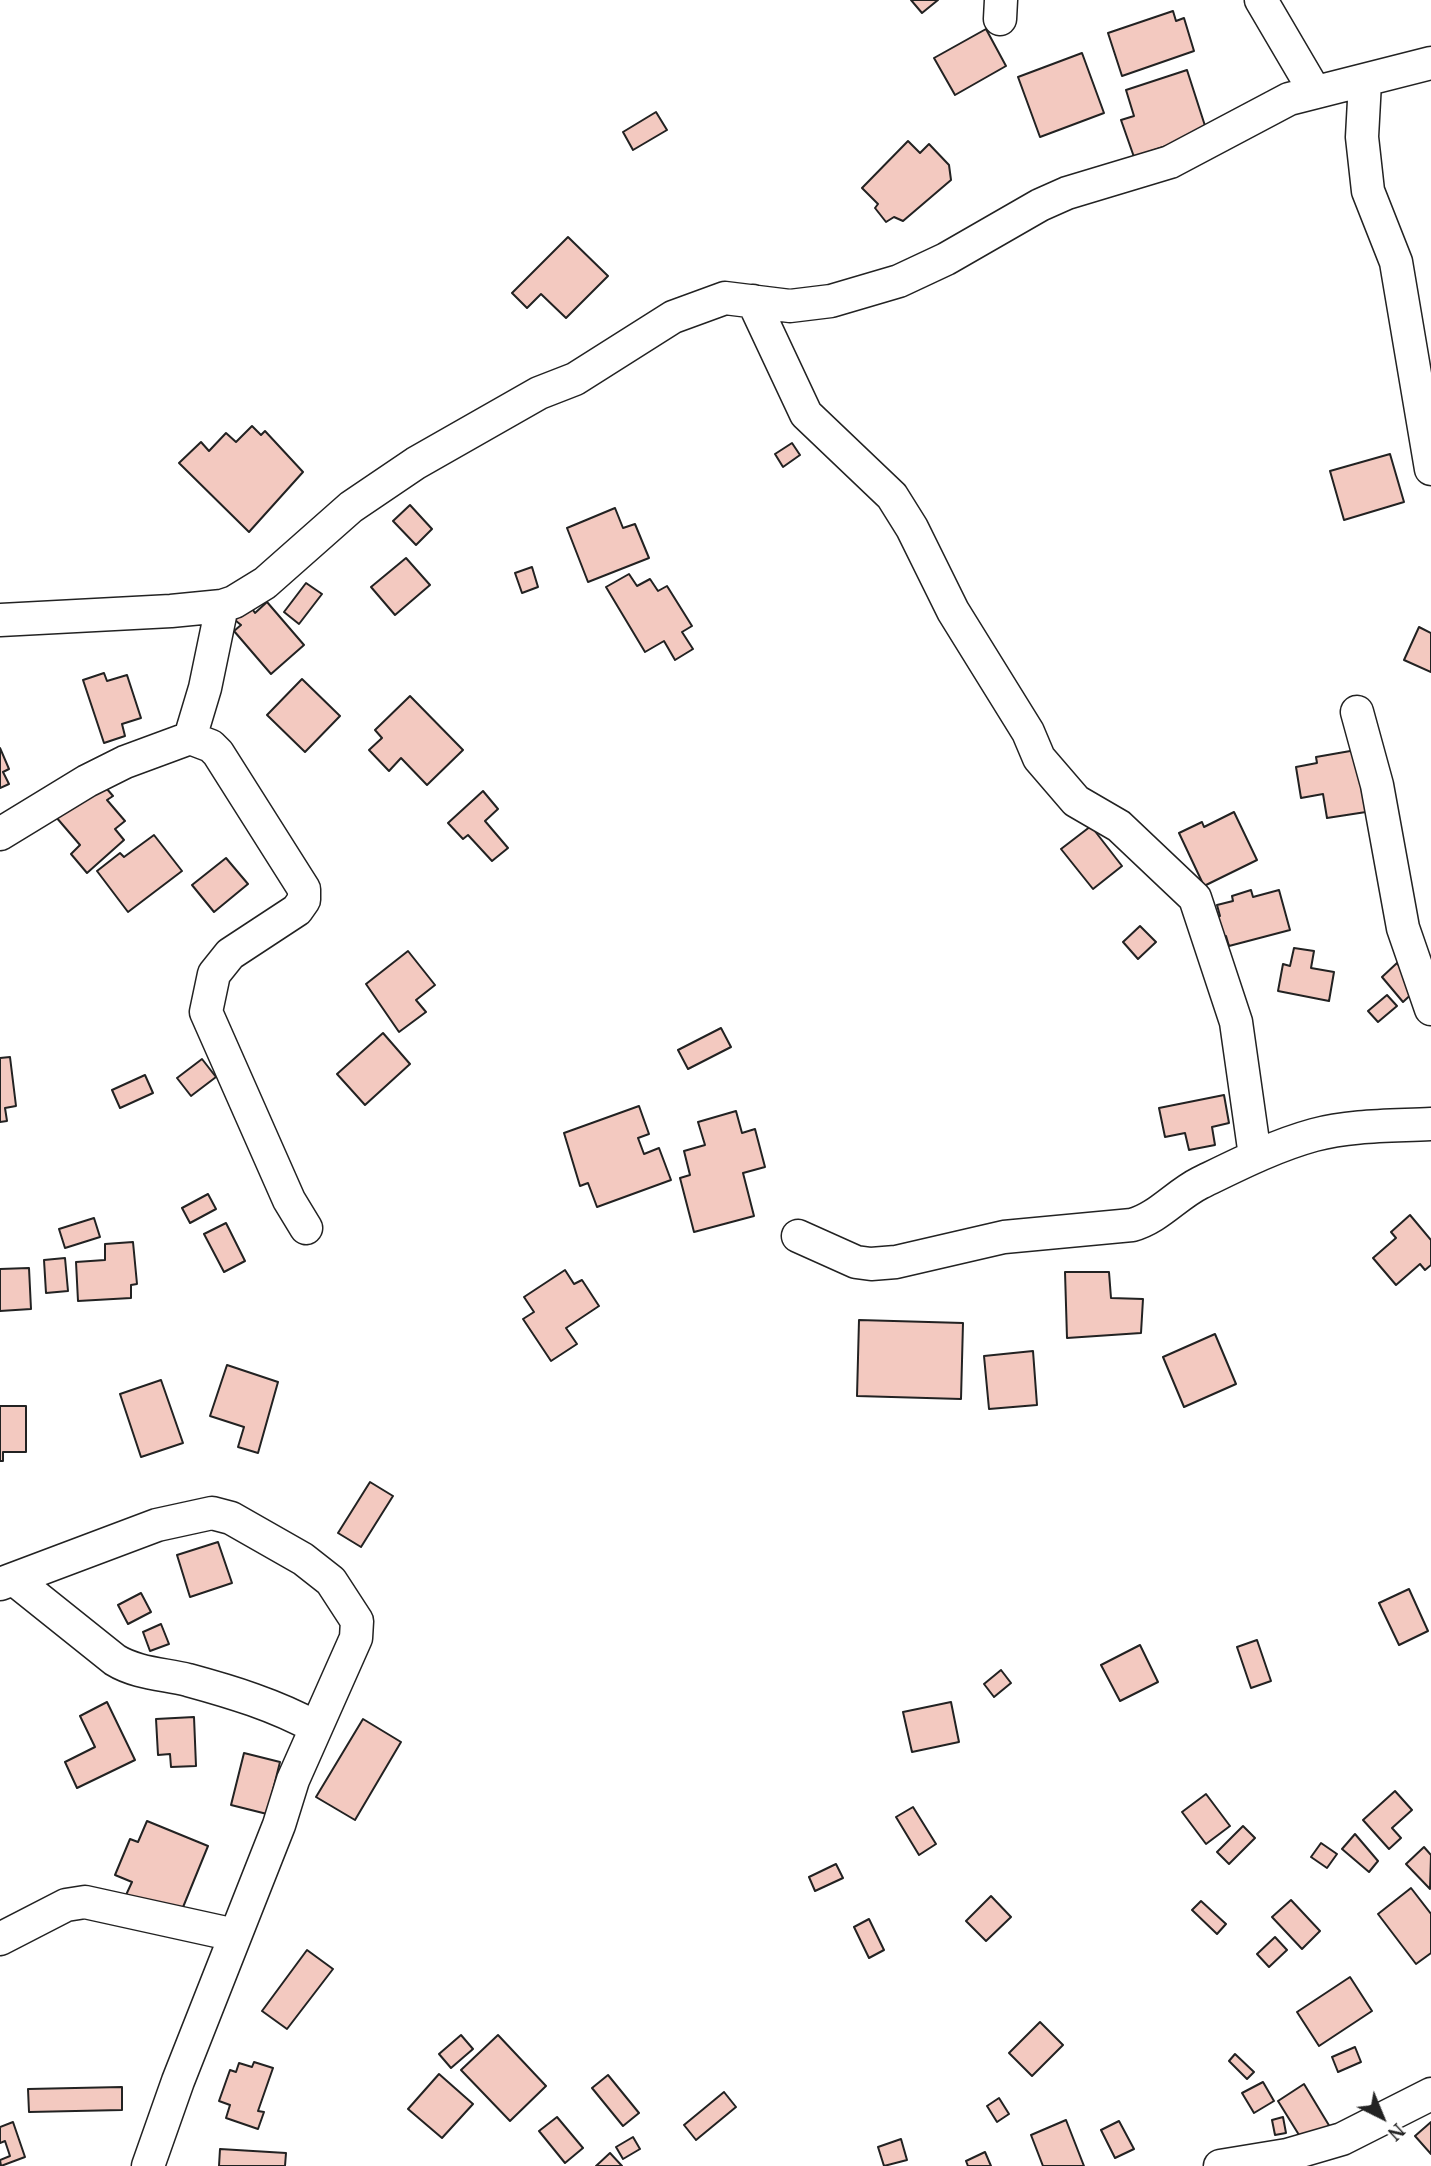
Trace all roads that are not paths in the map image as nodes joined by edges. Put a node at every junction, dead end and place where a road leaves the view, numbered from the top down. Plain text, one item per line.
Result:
1 (1261, 0) edge
2 (1431, 63) edge
3 (1365, 82) junction
4 (1315, 92) junction
5 (753, 301) junction
6 (1431, 469) edge
7 (222, 606) junction
8 (0, 620) edge
9 (1357, 712) dead end
10 (190, 738) junction
11 (0, 834) edge
12 (1431, 1009) edge
13 (1431, 1124) edge
14 (1255, 1156) junction
15 (306, 1228) dead end
16 (798, 1236) dead end
17 (8, 1582) edge
18 (315, 1727) junction
19 (235, 1935) junction
20 (0, 1940) edge
21 (1431, 2094) edge
22 (148, 2166) edge
23 (1220, 2166) edge

1 - 4 street
2 - 3 street
3 - 4 street
3 - 6 street
4 - 5 street
5 - 7 street
5 - 14 street
7 - 8 street
7 - 10 street
9 - 12 street
10 - 11 street
10 - 15 street
13 - 14 street
14 - 16 street
17 - 18 street
17 - 18 street
18 - 19 street
19 - 20 street
19 - 22 street
21 - 23 street

